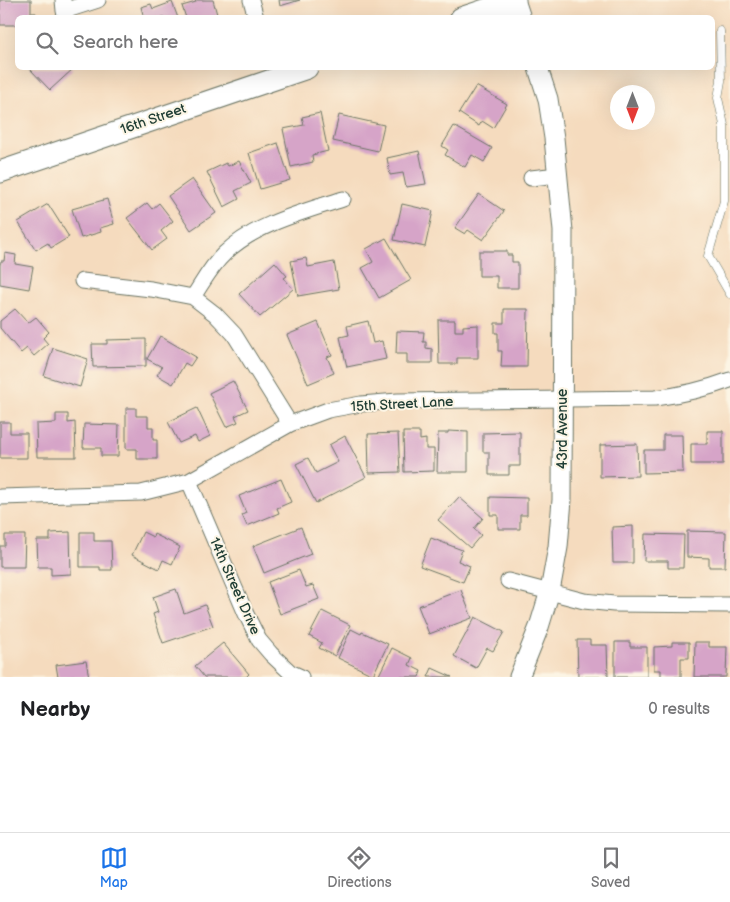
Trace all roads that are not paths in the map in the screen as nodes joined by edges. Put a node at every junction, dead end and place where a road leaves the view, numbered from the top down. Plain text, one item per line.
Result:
1 (63, 0) edge
2 (98, 0) edge
3 (251, 0) edge
4 (515, 0) edge
5 (255, 15) edge
6 (470, 15) edge
7 (520, 15) edge
8 (720, 31) dead end
9 (291, 70) edge
10 (539, 70) edge
11 (275, 72) edge
12 (0, 172) edge
13 (558, 175) junction
14 (530, 178) dead end
15 (343, 199) dead end
16 (82, 282) dead end
17 (730, 294) edge
18 (193, 297) junction
19 (730, 380) edge
20 (562, 398) junction
21 (290, 424) junction
22 (189, 481) junction
23 (0, 497) edge
24 (508, 581) dead end
25 (550, 591) junction
26 (730, 605) edge
27 (292, 675) edge
28 (522, 676) edge

1 - 2 street
3 - 5 street
4 - 6 main road
4 - 7 street
8 - 17 lane
9 - 11 main road, 16th Street
10 - 13 street, 43rd Avenue
11 - 12 main road, 16th Street
13 - 14 street
13 - 20 street, 43rd Avenue
15 - 18 street
16 - 18 street
18 - 21 street
19 - 20 street, 15th Street Lane
20 - 21 street, 15th Street Lane
20 - 25 street, 43rd Avenue
21 - 22 street, 15th Street Lane
22 - 23 street, 15th Street Lane
22 - 27 street, 14th Street Drive
24 - 25 street
25 - 26 street
25 - 28 street, 43rd Avenue

